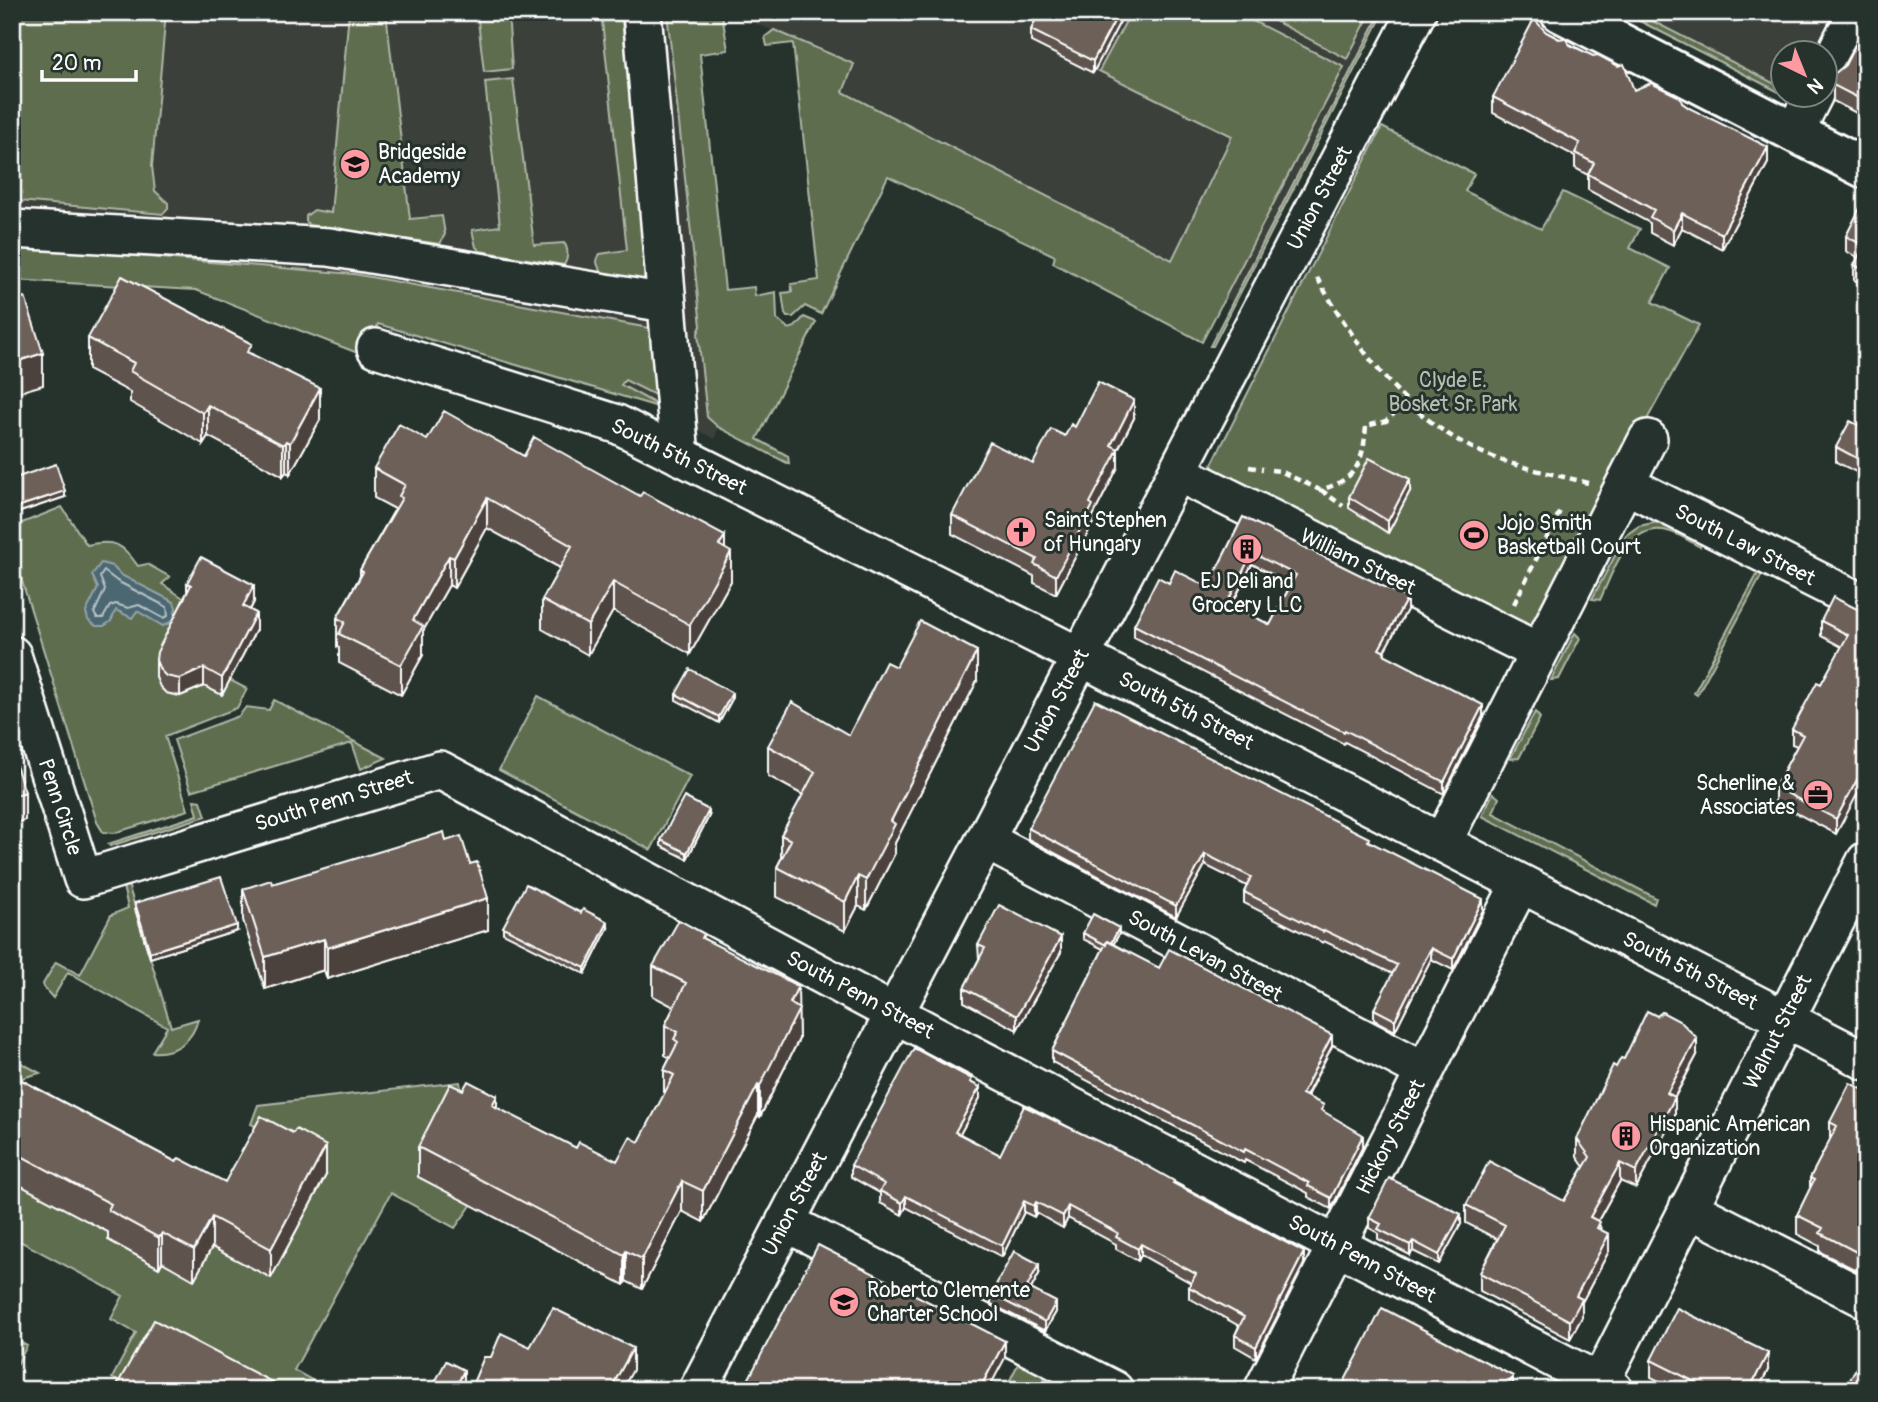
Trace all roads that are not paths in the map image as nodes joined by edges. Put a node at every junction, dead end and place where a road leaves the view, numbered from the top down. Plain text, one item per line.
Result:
1 (642, 12) edge
2 (1417, 12) edge
3 (1560, 12) edge
4 (1857, 12) edge
5 (1840, 44) edge
6 (1807, 108) edge
7 (1794, 132) junction
8 (1866, 170) edge
9 (12, 229) edge
10 (666, 303) junction
11 (376, 348) dead end
12 (1648, 439) dead end
13 (680, 456) junction
14 (1177, 472) junction
15 (1612, 484) junction
16 (1866, 605) edge
17 (1539, 652) junction
18 (12, 656) edge
19 (1081, 657) junction
20 (985, 840) junction
21 (1442, 844) junction
22 (1866, 861) edge
23 (83, 878) joint
24 (1520, 884) junction
25 (894, 1013) junction
26 (1784, 1020) junction
27 (1866, 1061) edge
28 (1425, 1072) junction
29 (1688, 1208) junction
30 (785, 1222) junction
31 (1335, 1245) junction
32 (1866, 1298) edge
33 (1603, 1387) edge
34 (698, 1390) edge
35 (1114, 1390) edge
36 (1263, 1390) edge

1 - 10 street
2 - 14 street, Union Street
3 - 7 main road
4 - 5 street
6 - 7 street
7 - 8 main road
9 - 10 street
10 - 13 street
11 - 13 street, South 5th Street
12 - 15 street
13 - 19 street, South 5th Street
14 - 17 street, William Street
14 - 19 street, Union Street
15 - 16 street, South Law Street
15 - 17 street
17 - 21 street
18 - 23 street, Penn Circle
19 - 20 street, Union Street
19 - 21 street, South 5th Street
20 - 25 street, Union Street
20 - 28 street, South Levan Street
21 - 24 street, South 5th Street
22 - 26 street, Walnut Street
23 - 25 street, South Penn Street
24 - 26 street, South 5th Street
24 - 28 street, Hickory Street
25 - 30 street, Union Street
25 - 31 street, South Penn Street
26 - 27 street, South 5th Street
26 - 29 street, Walnut Street
28 - 31 street, Hickory Street
29 - 32 street
29 - 33 street, Walnut Street
30 - 34 street, Union Street
30 - 35 street
31 - 33 street, South Penn Street
31 - 36 street, Hickory Street

